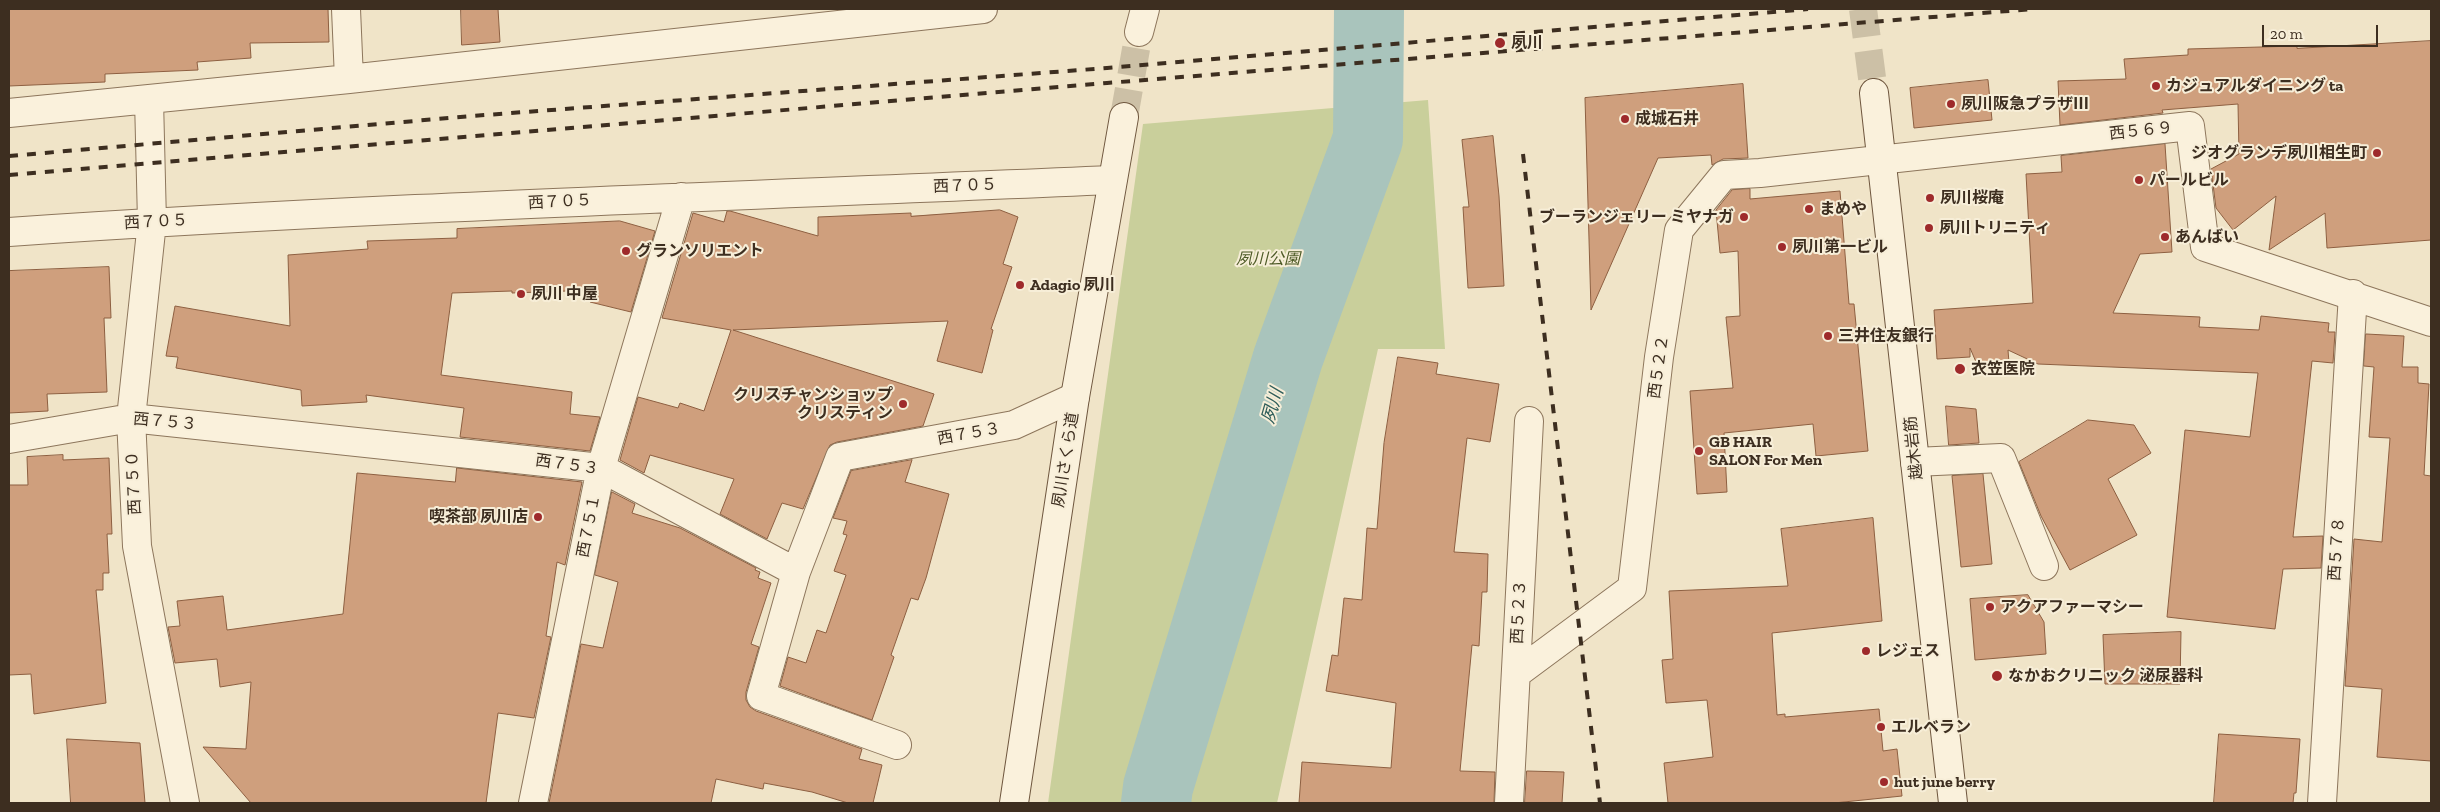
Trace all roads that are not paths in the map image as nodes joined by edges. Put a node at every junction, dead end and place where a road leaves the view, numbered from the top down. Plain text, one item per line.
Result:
1 (346, 9) edge
2 (983, 9) edge
3 (349, 79) junction
4 (1874, 93) tunnel mouth
5 (149, 99) junction
6 (9, 113) edge
7 (1124, 117) tunnel mouth
8 (1882, 159) junction
9 (1112, 180) junction
10 (680, 197) junction
11 (152, 222) junction
12 (9, 232) edge
13 (2353, 294) junction
14 (2431, 322) edge
15 (1075, 397) junction
16 (131, 418) junction
17 (1529, 421) dead end
18 (9, 439) edge
19 (1915, 462) junction
20 (601, 468) junction
21 (2044, 566) dead end
22 (796, 572) junction
23 (1516, 674) junction
24 (897, 745) dead end
25 (185, 803) edge
26 (533, 803) edge
27 (1014, 803) edge
28 (1508, 803) edge
29 (1953, 803) edge
30 (2322, 803) edge

1 - 3 street
2 - 3 street
3 - 5 street
4 - 8 street, 越木岩筋
5 - 6 street
5 - 11 street, 西７５０
7 - 9 street, 夙川さくら道
8 - 13 street, 西５６９
8 - 19 street, 越木岩筋
8 - 23 street, 西５２２
9 - 10 street, 西７０５
9 - 15 street, 夙川さくら道
10 - 11 street, 西７０５
10 - 20 street, 西７５１
11 - 12 street, 西７０５
11 - 16 street, 西７５０
13 - 14 street, 西５６９
13 - 30 street, 西５７８
15 - 22 street, 西７５３
15 - 27 street, 夙川さくら道
16 - 18 street, 西７５３
16 - 20 street, 西７５３
16 - 25 street, 西７５０
17 - 23 street, 西５２３
19 - 21 street
19 - 29 street, 越木岩筋
20 - 22 street, 西７５３
20 - 26 street, 西７５１
22 - 24 street
23 - 28 street, 西５２３

